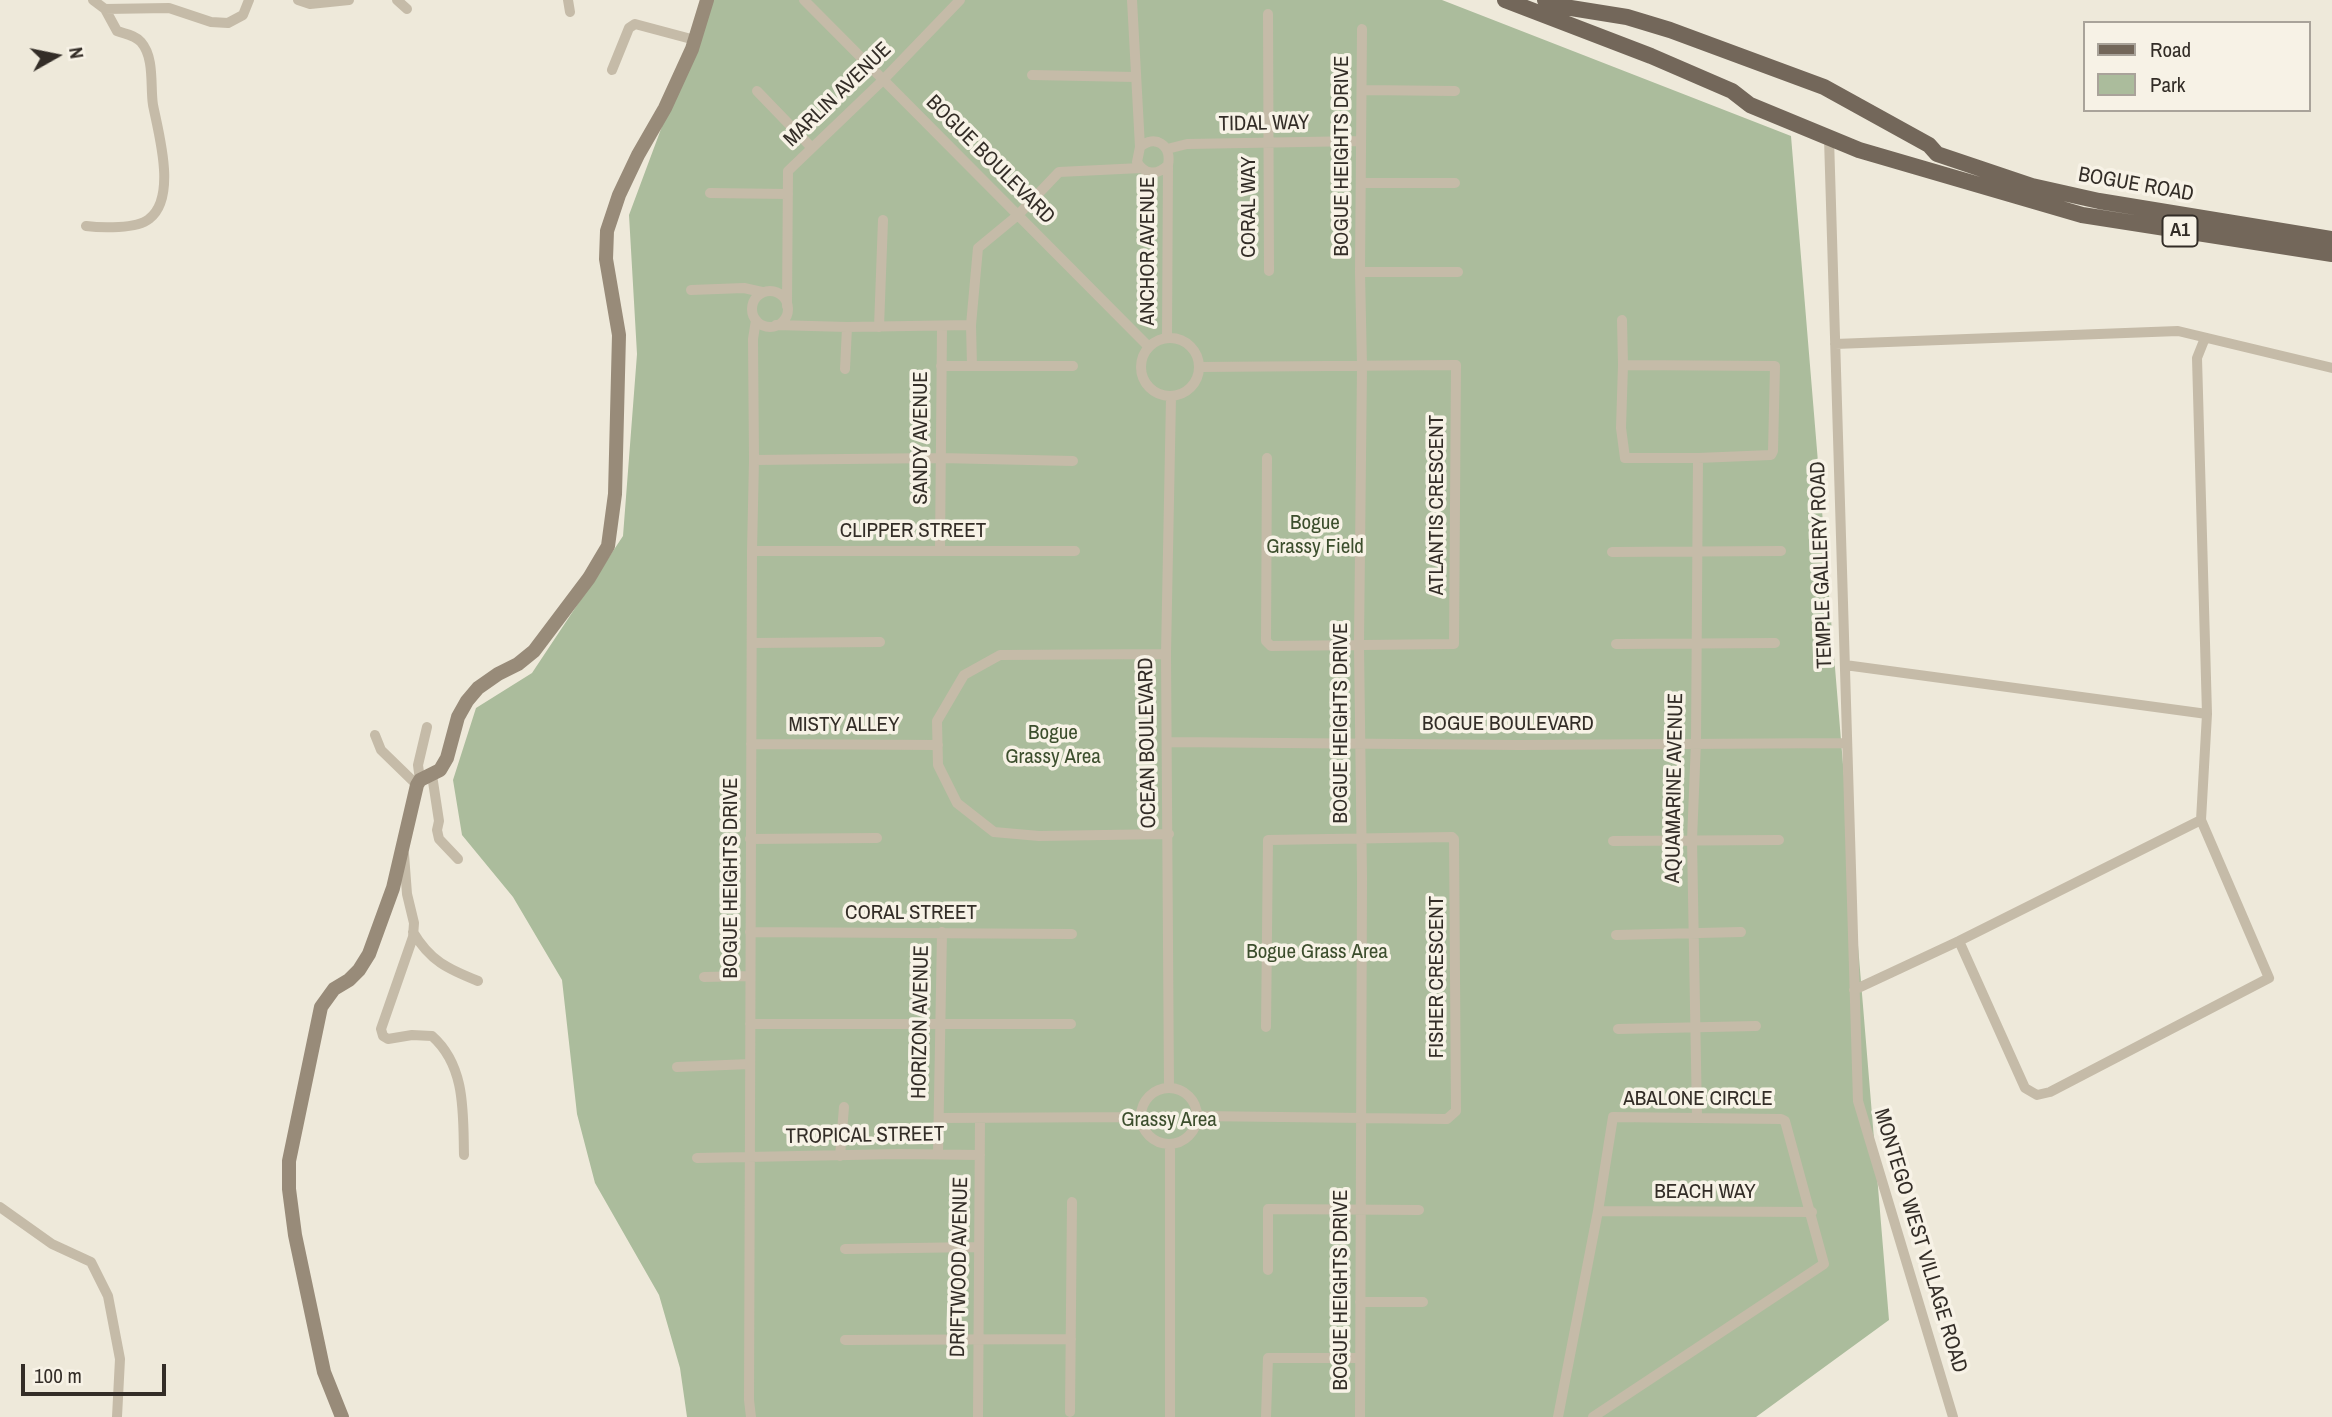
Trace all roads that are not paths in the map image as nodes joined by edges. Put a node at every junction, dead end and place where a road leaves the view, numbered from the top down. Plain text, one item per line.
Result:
1 (93, 0) edge
2 (249, 0) edge
3 (298, 0) edge
4 (349, 0) edge
5 (397, 0) edge
6 (568, 0) edge
7 (707, 0) edge
8 (804, 0) edge
9 (960, 0) edge
10 (1132, 0) edge
11 (1505, 0) edge
12 (1545, 0) edge
13 (105, 9) junction
14 (407, 9) dead end
15 (570, 12) dead end
16 (1268, 14) dead end
17 (1362, 29) dead end
18 (695, 40) junction
19 (612, 70) dead end
20 (1032, 75) dead end
21 (1135, 77) junction
22 (883, 80) junction
23 (1362, 90) junction
24 (757, 91) dead end
25 (1455, 91) dead end
26 (1829, 138) junction
27 (1361, 141) junction
28 (1268, 143) junction
29 (1140, 147) junction
30 (812, 148) junction
31 (1167, 149) junction
32 (1168, 164) junction
33 (1141, 168) junction
34 (1361, 183) junction
35 (1455, 183) dead end
36 (710, 193) dead end
37 (788, 194) junction
38 (1017, 215) junction
39 (883, 220) dead end
40 (86, 226) dead end
41 (2332, 239) edge
42 (2332, 254) edge
43 (1269, 271) dead end
44 (1360, 272) junction
45 (1458, 272) dead end
46 (788, 279) junction
47 (744, 288) junction
48 (691, 290) dead end
49 (774, 291) junction
50 (762, 292) junction
51 (754, 301) junction
52 (787, 310) junction
53 (756, 320) junction
54 (1622, 320) dead end
55 (774, 326) junction
56 (971, 326) junction
57 (795, 327) junction
58 (847, 327) junction
59 (879, 327) junction
60 (942, 327) junction
61 (1167, 338) junction
62 (2205, 338) junction
63 (753, 339) junction
64 (1835, 344) junction
65 (1149, 347) junction
66 (1623, 365) junction
67 (941, 366) junction
68 (972, 366) junction
69 (1073, 366) dead end
70 (1363, 366) junction
71 (1200, 367) junction
72 (2332, 368) edge
73 (845, 369) dead end
74 (1171, 397) junction
75 (940, 458) junction
76 (1267, 458) dead end
77 (1698, 458) junction
78 (754, 460) junction
79 (1073, 461) dead end
80 (940, 549) junction
81 (752, 551) junction
82 (1075, 551) dead end
83 (1781, 551) dead end
84 (1612, 552) dead end
85 (1695, 552) junction
86 (880, 642) dead end
87 (751, 643) junction
88 (1775, 643) dead end
89 (1359, 644) junction
90 (1616, 644) dead end
91 (1697, 644) junction
92 (1166, 654) junction
93 (1844, 665) junction
94 (2207, 714) junction
95 (426, 727) dead end
96 (374, 735) dead end
97 (1168, 742) junction
98 (1696, 742) junction
99 (1360, 743) junction
100 (1847, 743) junction
101 (751, 744) junction
102 (938, 745) junction
103 (423, 780) junction
104 (2201, 820) junction
105 (1169, 834) junction
106 (877, 838) dead end
107 (750, 839) junction
108 (1361, 839) junction
109 (1692, 840) junction
110 (1613, 841) dead end
111 (1779, 841) dead end
112 (403, 846) junction
113 (458, 859) dead end
114 (413, 931) junction
115 (750, 932) junction
116 (942, 932) junction
117 (1693, 932) junction
118 (1741, 932) dead end
119 (1072, 934) dead end
120 (1616, 935) dead end
121 (1959, 941) junction
122 (750, 976) junction
123 (704, 977) dead end
124 (478, 981) dead end
125 (1854, 990) junction
126 (750, 1024) junction
127 (940, 1024) junction
128 (1071, 1024) dead end
129 (1756, 1026) dead end
130 (1266, 1027) dead end
131 (1697, 1028) junction
132 (1618, 1029) dead end
133 (750, 1064) junction
134 (677, 1068) dead end
135 (1170, 1088) junction
136 (844, 1107) dead end
137 (1141, 1116) junction
138 (1197, 1116) junction
139 (1696, 1117) junction
140 (939, 1118) junction
141 (980, 1118) junction
142 (1361, 1118) junction
143 (1170, 1145) junction
144 (938, 1154) junction
145 (464, 1155) dead end
146 (980, 1155) junction
147 (840, 1156) junction
148 (698, 1157) dead end
149 (751, 1157) junction
150 (1072, 1202) dead end
151 (0, 1207) edge
152 (1360, 1209) junction
153 (1419, 1210) dead end
154 (1598, 1211) junction
155 (1812, 1212) junction
156 (979, 1247) junction
157 (845, 1249) dead end
158 (1268, 1270) dead end
159 (1360, 1302) junction
160 (1423, 1302) dead end
161 (1071, 1339) junction
162 (845, 1340) dead end
163 (978, 1340) junction
164 (1359, 1358) junction
165 (1069, 1412) dead end
166 (117, 1417) edge
167 (342, 1417) edge
168 (751, 1417) edge
169 (978, 1417) edge
170 (1170, 1417) edge
171 (1266, 1417) edge
172 (1360, 1417) edge
173 (1558, 1417) edge
174 (1593, 1417) edge
175 (1952, 1417) edge

1 - 13 street
2 - 13 street
3 - 4 street
5 - 14 street
6 - 15 street
7 - 18 street
8 - 22 street, BOGUE BOULEVARD
9 - 22 street, MARLIN AVENUE
10 - 21 street
11 - 26 main road, BOGUE ROAD
12 - 41 main road, BOGUE ROAD / A1
13 - 40 street
16 - 28 street, CORAL WAY
17 - 23 street, BOGUE HEIGHTS DRIVE
18 - 19 street
18 - 103 street
20 - 21 street
21 - 29 street
22 - 30 street, MARLIN AVENUE
22 - 38 street, BOGUE BOULEVARD
23 - 25 street
23 - 27 street, BOGUE HEIGHTS DRIVE
24 - 30 street
26 - 42 main road, BOGUE ROAD / A1
26 - 64 street, TEMPLE GALLERY ROAD
27 - 28 street, TIDAL WAY
27 - 34 street, BOGUE HEIGHTS DRIVE
28 - 31 street, TIDAL WAY
28 - 43 street, CORAL WAY
29 - 31 street
29 - 33 street
30 - 37 street, MARLIN AVENUE
31 - 32 street
32 - 33 street
32 - 61 street, ANCHOR AVENUE
33 - 38 street
34 - 35 street
34 - 44 street, BOGUE HEIGHTS DRIVE
36 - 37 street
37 - 46 street, MARLIN AVENUE
38 - 56 street
38 - 65 street, BOGUE BOULEVARD
39 - 59 street
44 - 45 street
44 - 70 street, BOGUE HEIGHTS DRIVE
46 - 49 street
46 - 52 street, MARLIN AVENUE
47 - 48 street
47 - 50 street
47 - 51 street
49 - 50 street
49 - 52 street
50 - 51 street
51 - 53 street
52 - 55 street
52 - 57 street
53 - 55 street
53 - 63 street, BOGUE HEIGHTS DRIVE
54 - 66 street
55 - 57 street
55 - 63 street
56 - 60 street
56 - 68 street
57 - 58 street
58 - 59 street
58 - 73 street
59 - 60 street
60 - 67 street, SANDY AVENUE
61 - 65 street
61 - 71 street
62 - 64 street
62 - 72 street
62 - 94 street
63 - 78 street, BOGUE HEIGHTS DRIVE
64 - 93 street, TEMPLE GALLERY ROAD
65 - 74 street
66 - 77 street
66 - 77 street
67 - 68 street
67 - 75 street, SANDY AVENUE
68 - 69 street
70 - 71 street
70 - 89 street, BOGUE HEIGHTS DRIVE
70 - 89 street, ATLANTIS CRESCENT
71 - 74 street
74 - 92 street, OCEAN BOULEVARD
75 - 78 street
75 - 79 street
75 - 80 street, SANDY AVENUE
76 - 89 street
77 - 85 street, AQUAMARINE AVENUE
78 - 81 street, BOGUE HEIGHTS DRIVE
80 - 81 street, CLIPPER STREET
80 - 82 street, CLIPPER STREET
81 - 87 street, BOGUE HEIGHTS DRIVE
83 - 85 street
84 - 85 street
85 - 91 street, AQUAMARINE AVENUE
86 - 87 street
87 - 101 street, BOGUE HEIGHTS DRIVE
88 - 91 street
89 - 99 street, BOGUE HEIGHTS DRIVE
90 - 91 street
91 - 98 street, AQUAMARINE AVENUE
92 - 97 street, OCEAN BOULEVARD
92 - 102 street
93 - 94 street
93 - 100 street, TEMPLE GALLERY ROAD
94 - 104 street
95 - 103 street
96 - 103 street
97 - 99 street, BOGUE BOULEVARD
97 - 105 street, OCEAN BOULEVARD
98 - 99 street, BOGUE BOULEVARD
98 - 100 street, BOGUE BOULEVARD
98 - 109 street, AQUAMARINE AVENUE
99 - 108 street, BOGUE HEIGHTS DRIVE
100 - 125 street, TEMPLE GALLERY ROAD
101 - 102 street, MISTY ALLEY
101 - 107 street, BOGUE HEIGHTS DRIVE
102 - 105 street
103 - 112 street
103 - 113 street
104 - 121 street
104 - 121 street
105 - 135 street, OCEAN BOULEVARD
106 - 107 street
107 - 115 street, BOGUE HEIGHTS DRIVE
108 - 130 street
108 - 142 street, BOGUE HEIGHTS DRIVE
108 - 142 street, FISHER CRESCENT
109 - 110 street
109 - 111 street
109 - 117 street, AQUAMARINE AVENUE
112 - 114 street
112 - 167 street
114 - 124 street
114 - 145 street
115 - 116 street, CORAL STREET
115 - 122 street, BOGUE HEIGHTS DRIVE
116 - 119 street, CORAL STREET
116 - 127 street, HORIZON AVENUE
117 - 118 street
117 - 120 street
117 - 131 street, AQUAMARINE AVENUE
121 - 125 street
122 - 123 street
122 - 126 street, BOGUE HEIGHTS DRIVE
125 - 175 street, MONTEGO WEST VILLAGE ROAD
126 - 127 street
126 - 133 street, BOGUE HEIGHTS DRIVE
127 - 128 street
127 - 140 street, HORIZON AVENUE
129 - 131 street
131 - 132 street
131 - 139 street, AQUAMARINE AVENUE
133 - 134 street
133 - 149 street, BOGUE HEIGHTS DRIVE
135 - 137 street
135 - 138 street
136 - 147 street
137 - 141 street
137 - 143 street
138 - 142 street
138 - 143 street
139 - 154 street, ABALONE CIRCLE
139 - 155 street, ABALONE CIRCLE
140 - 141 street
140 - 144 street, HORIZON AVENUE
141 - 146 street, DRIFTWOOD AVENUE
142 - 152 street, BOGUE HEIGHTS DRIVE
143 - 170 street
144 - 146 street, TROPICAL STREET
144 - 147 street, TROPICAL STREET
146 - 156 street, DRIFTWOOD AVENUE
147 - 149 street, TROPICAL STREET
148 - 149 street, TROPICAL STREET
149 - 168 street, BOGUE HEIGHTS DRIVE
150 - 161 street
151 - 166 street
152 - 153 street
152 - 158 street
152 - 159 street, BOGUE HEIGHTS DRIVE
154 - 155 street, BEACH WAY
154 - 173 street, ABALONE CIRCLE
155 - 174 street, ABALONE CIRCLE
156 - 157 street
156 - 163 street, DRIFTWOOD AVENUE
159 - 160 street
159 - 164 street, BOGUE HEIGHTS DRIVE
161 - 163 street
161 - 165 street
162 - 163 street
163 - 169 street, DRIFTWOOD AVENUE
164 - 171 street
164 - 172 street, BOGUE HEIGHTS DRIVE

